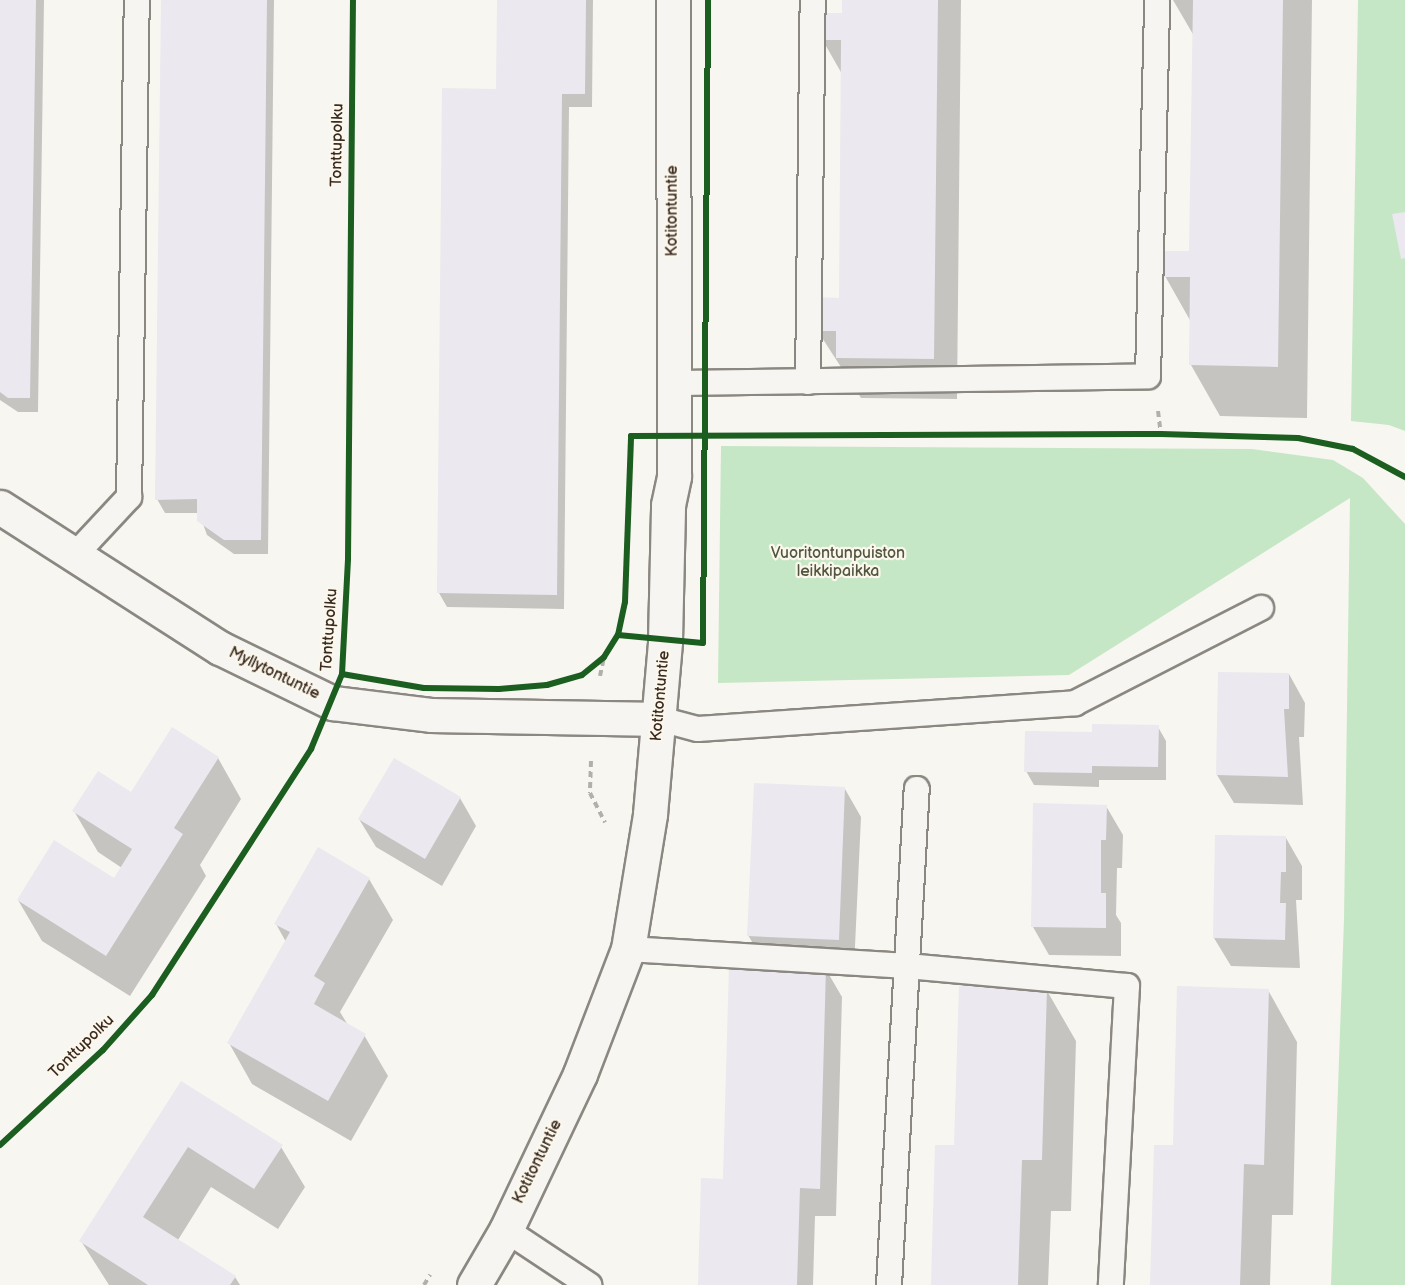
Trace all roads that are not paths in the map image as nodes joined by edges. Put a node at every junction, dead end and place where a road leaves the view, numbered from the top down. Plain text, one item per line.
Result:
1 (137, 0) edge
2 (673, 0) edge
3 (813, 0) edge
4 (1156, 0) edge
5 (808, 382) junction
6 (673, 383) junction
7 (0, 507) edge
8 (74, 556) junction
9 (1261, 608) dead end
10 (660, 719) junction
11 (917, 789) dead end
12 (628, 949) junction
13 (907, 966) junction
14 (506, 1230) junction
15 (474, 1285) edge
16 (589, 1285) edge
17 (889, 1285) edge
18 (1111, 1285) edge

1 - 8 lane
2 - 6 street, Kotitontuntie
3 - 5 lane
4 - 5 lane
5 - 6 lane
6 - 10 street, Kotitontuntie
7 - 8 street, Myllytontuntie
8 - 10 street, Myllytontuntie
9 - 10 lane
10 - 12 street, Kotitontuntie
11 - 13 lane
12 - 13 lane
12 - 14 street, Kotitontuntie
13 - 17 lane
13 - 18 lane
14 - 15 street, Kotitontuntie
14 - 16 lane

